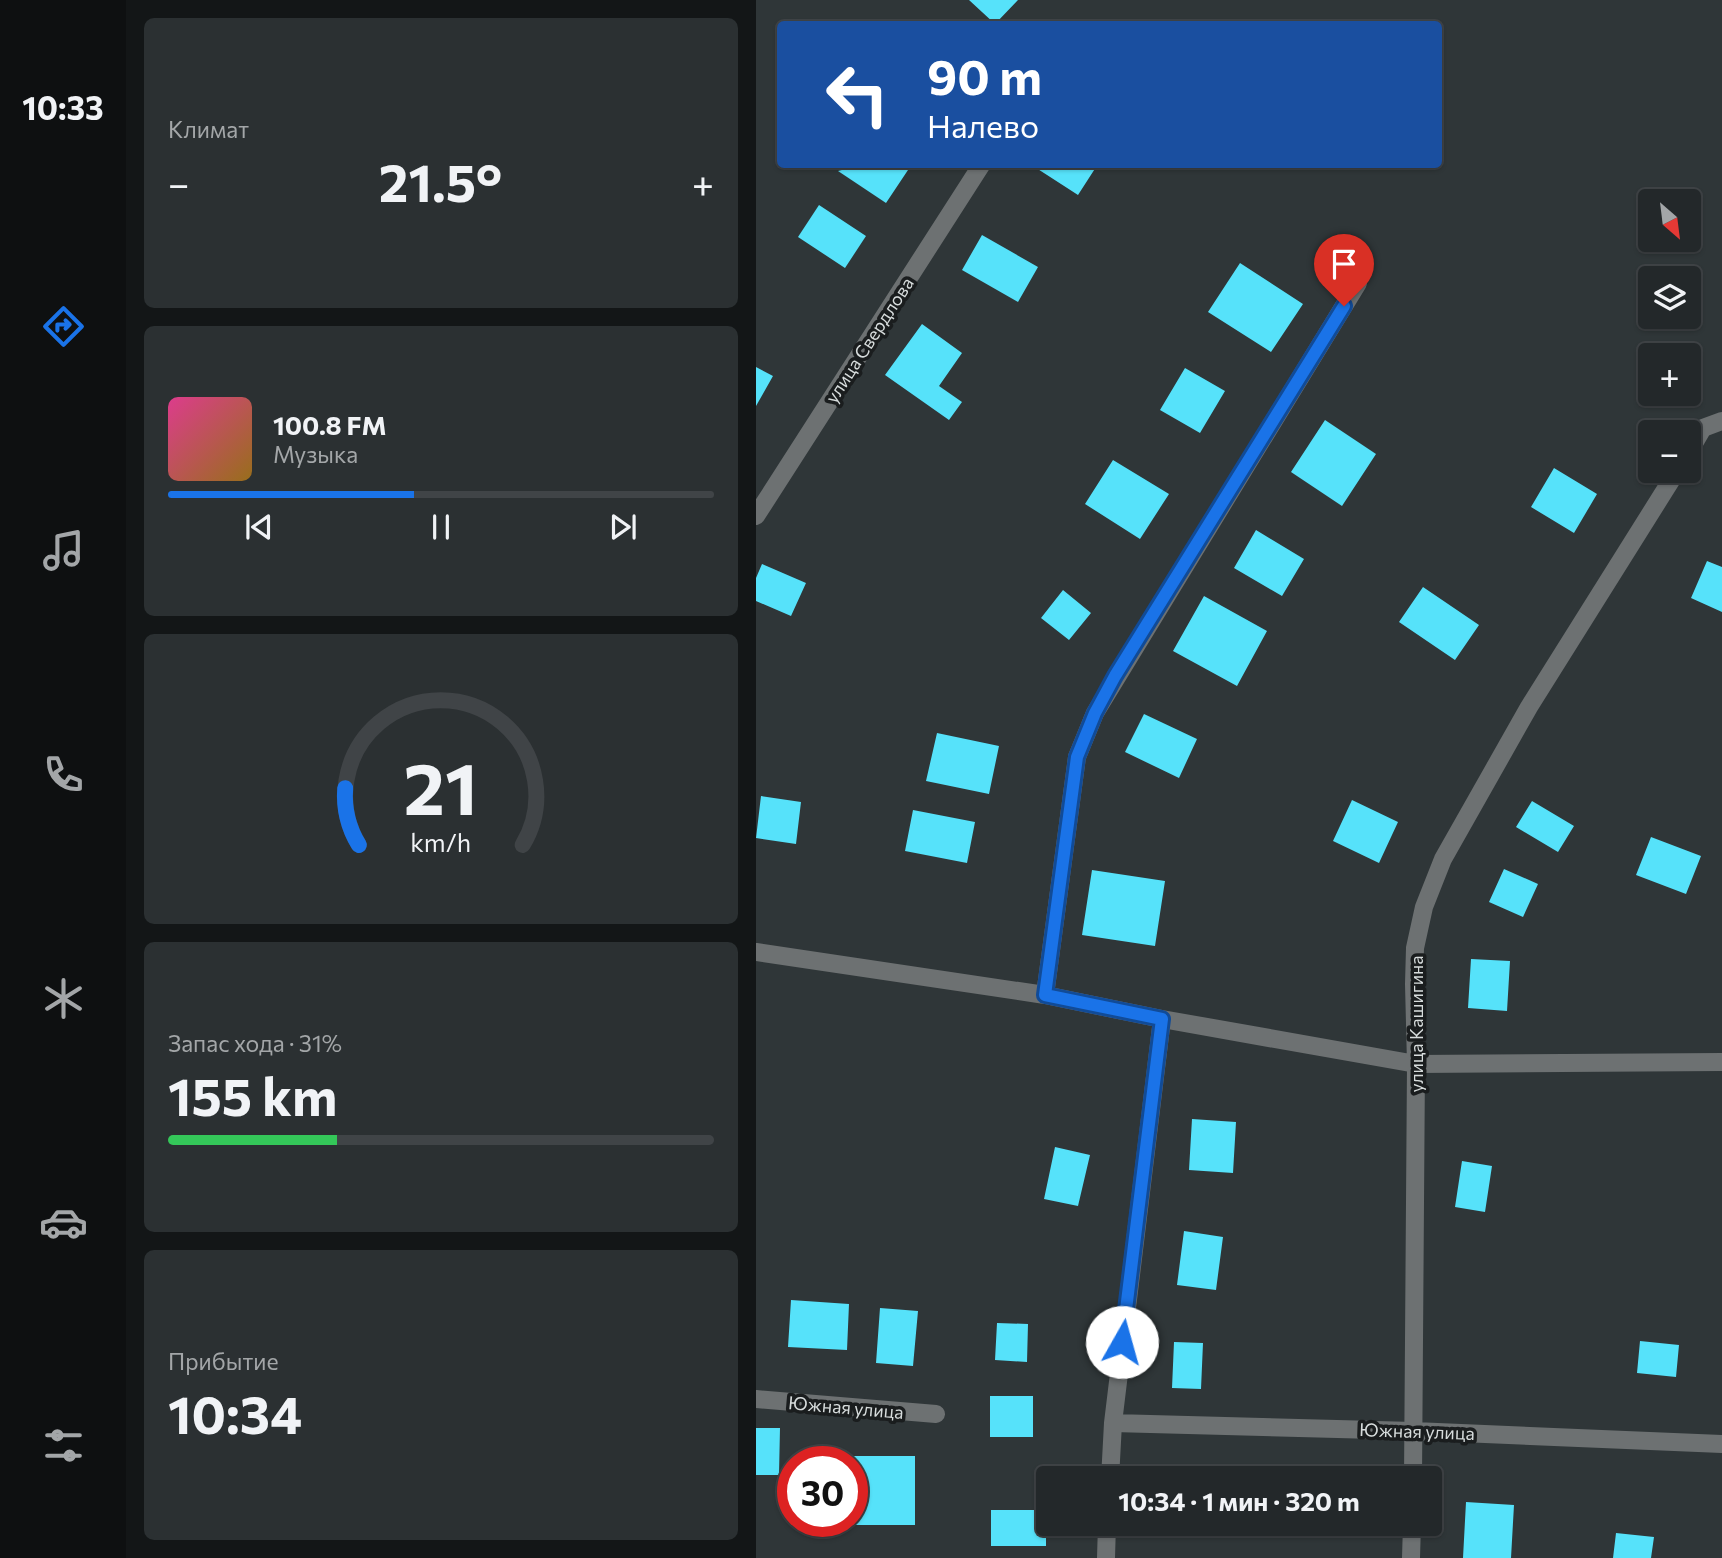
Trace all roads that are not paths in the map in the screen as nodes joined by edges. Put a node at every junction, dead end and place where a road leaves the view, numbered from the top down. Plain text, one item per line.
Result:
1 (979, 168) edge
2 (1358, 283) dead end
3 (1722, 421) edge
4 (1701, 431) edge
5 (1669, 483) edge
6 (756, 516) edge
7 (756, 952) edge
8 (1045, 995) junction
9 (1162, 1019) junction
10 (1722, 1062) edge
11 (1416, 1064) junction
12 (756, 1399) edge
13 (936, 1414) dead end
14 (1113, 1423) junction
15 (1414, 1431) junction
16 (1722, 1444) edge
17 (1111, 1466) edge
18 (1413, 1466) edge
19 (1107, 1536) edge
20 (1412, 1536) edge
21 (1106, 1558) edge
22 (1411, 1558) edge

1 - 6 street, улица Свердлова
2 - 8 street
3 - 4 street
5 - 11 street, улица Кашигина
7 - 8 street
8 - 9 street
9 - 11 street
9 - 14 street
10 - 11 street
11 - 15 street, улица Кашигина
12 - 13 street, Южная улица
14 - 15 street, Южная улица
14 - 17 street
15 - 16 street, Южная улица
15 - 18 street, улица Кашигина
19 - 21 street
20 - 22 street

